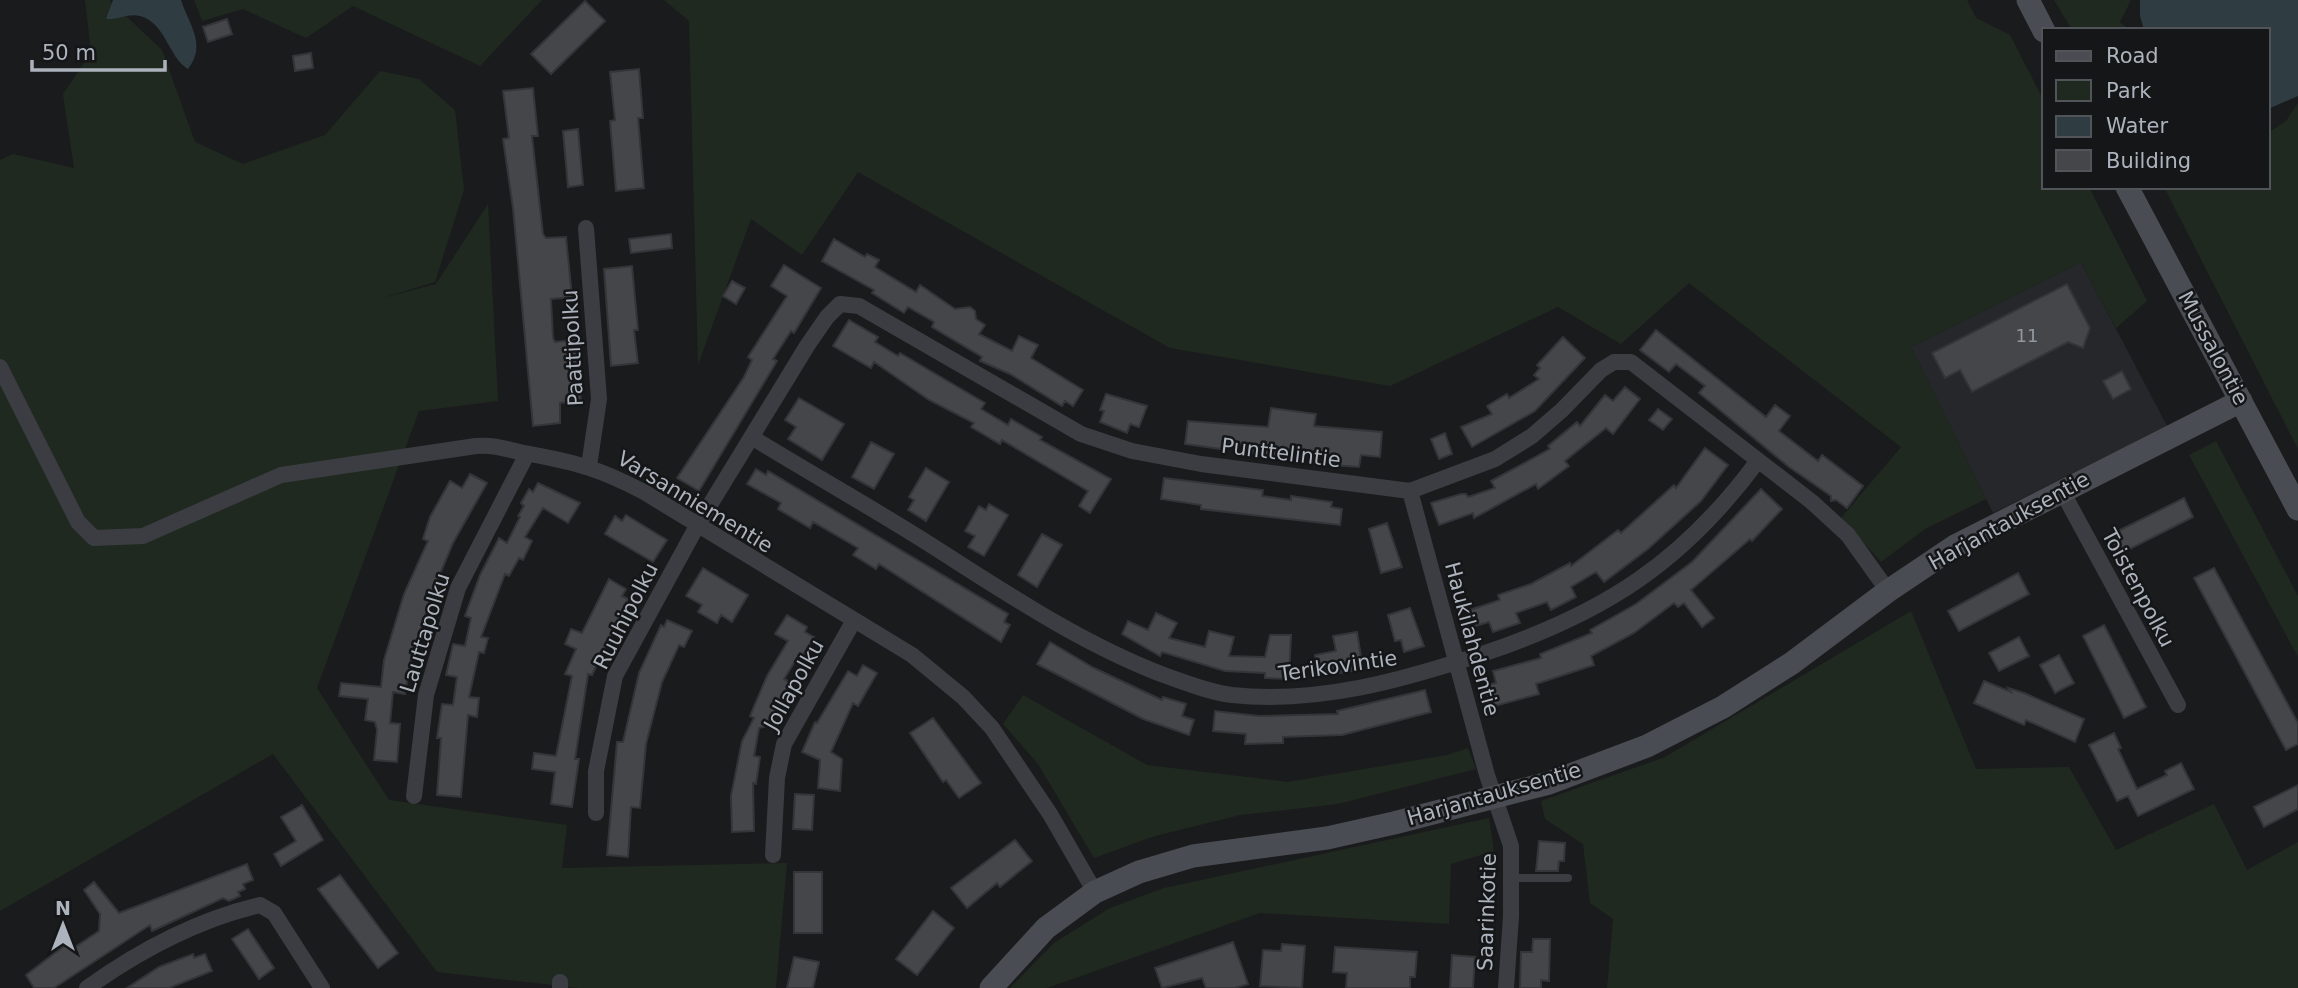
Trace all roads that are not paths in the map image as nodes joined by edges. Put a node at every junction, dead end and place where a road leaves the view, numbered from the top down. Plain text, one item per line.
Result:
1 (2028, 0) edge
2 (2042, 28) edge
3 (2128, 189) edge
4 (586, 228) dead end
5 (0, 368) edge
6 (2241, 401) junction
7 (753, 438) junction
8 (527, 454) junction
9 (1758, 462) junction
10 (589, 466) junction
11 (1410, 491) junction
12 (2062, 491) junction
13 (2298, 509) edge
14 (697, 526) junction
15 (1888, 591) junction
16 (853, 622) junction
17 (1457, 662) junction
18 (2178, 705) dead end
19 (414, 796) dead end
20 (1496, 796) junction
21 (596, 813) dead end
22 (774, 855) dead end
23 (1511, 878) junction
24 (1568, 878) dead end
25 (1095, 892) junction
26 (87, 988) edge
27 (322, 988) edge
28 (991, 988) edge
29 (1506, 988) edge

1 - 2 street
3 - 6 street, Mussalontie
4 - 10 street, Paattipolku
5 - 8 street, Varsanniementie
6 - 12 street, Harjantauksentie
6 - 13 street, Mussalontie
7 - 11 street, Punttelintie
7 - 14 street, Punttelintie
7 - 17 street, Terikovintie
8 - 10 street, Varsanniementie
8 - 19 street, Lauttapolku
9 - 11 street, Punttelintie
9 - 15 street, Punttelintie
9 - 17 street, Terikovintie
10 - 14 street, Varsanniementie
11 - 17 street, Haukilahdentie
12 - 15 street, Harjantauksentie
12 - 18 street, Toistenpolku
14 - 16 street, Varsanniementie
14 - 21 street, Ruuhipolku
15 - 20 street, Harjantauksentie
16 - 22 street, Jollapolku
16 - 25 street, Varsanniementie
17 - 20 street, Haukilahdentie
20 - 23 street, Saarinkotie
20 - 25 street, Harjantauksentie
23 - 24 lane
23 - 29 street, Saarinkotie
25 - 28 street, Harjantauksentie
26 - 27 street

